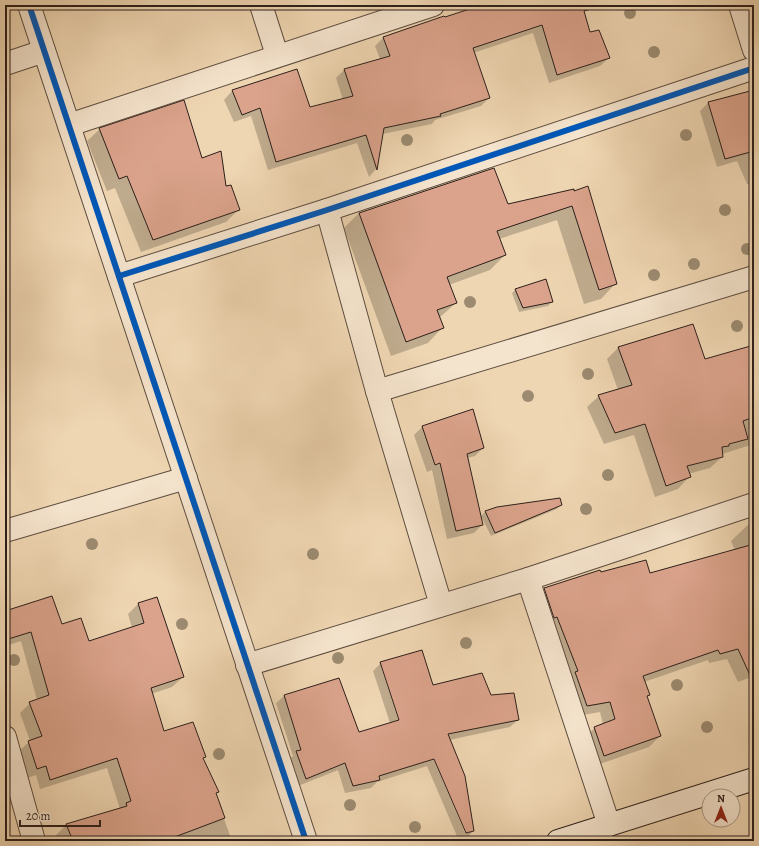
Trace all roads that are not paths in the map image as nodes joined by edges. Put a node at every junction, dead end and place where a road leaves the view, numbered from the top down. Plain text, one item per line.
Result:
1 (29, 5) edge
2 (261, 5) edge
3 (433, 5) edge
4 (740, 5) edge
5 (754, 50) edge
6 (44, 51) junction
7 (277, 55) junction
8 (5, 64) edge
9 (754, 68) edge
10 (69, 125) junction
11 (327, 210) junction
12 (119, 276) junction
13 (754, 277) edge
14 (377, 391) junction
15 (186, 478) junction
16 (754, 504) edge
17 (5, 531) edge
18 (528, 579) junction
19 (441, 605) junction
20 (247, 665) junction
21 (5, 737) edge
22 (754, 779) edge
23 (609, 825) junction
24 (34, 841) edge
25 (306, 841) edge
26 (558, 841) edge

1 - 6 street
2 - 7 street
3 - 7 street
4 - 5 street
6 - 8 street
6 - 10 street
7 - 10 street
9 - 11 street
10 - 12 street
11 - 12 street
11 - 14 street
12 - 15 street
13 - 14 street
14 - 19 street
15 - 17 street
15 - 20 street
16 - 18 street
18 - 19 street
18 - 23 street
19 - 20 street
20 - 25 street
21 - 24 street
22 - 23 street
23 - 26 street

